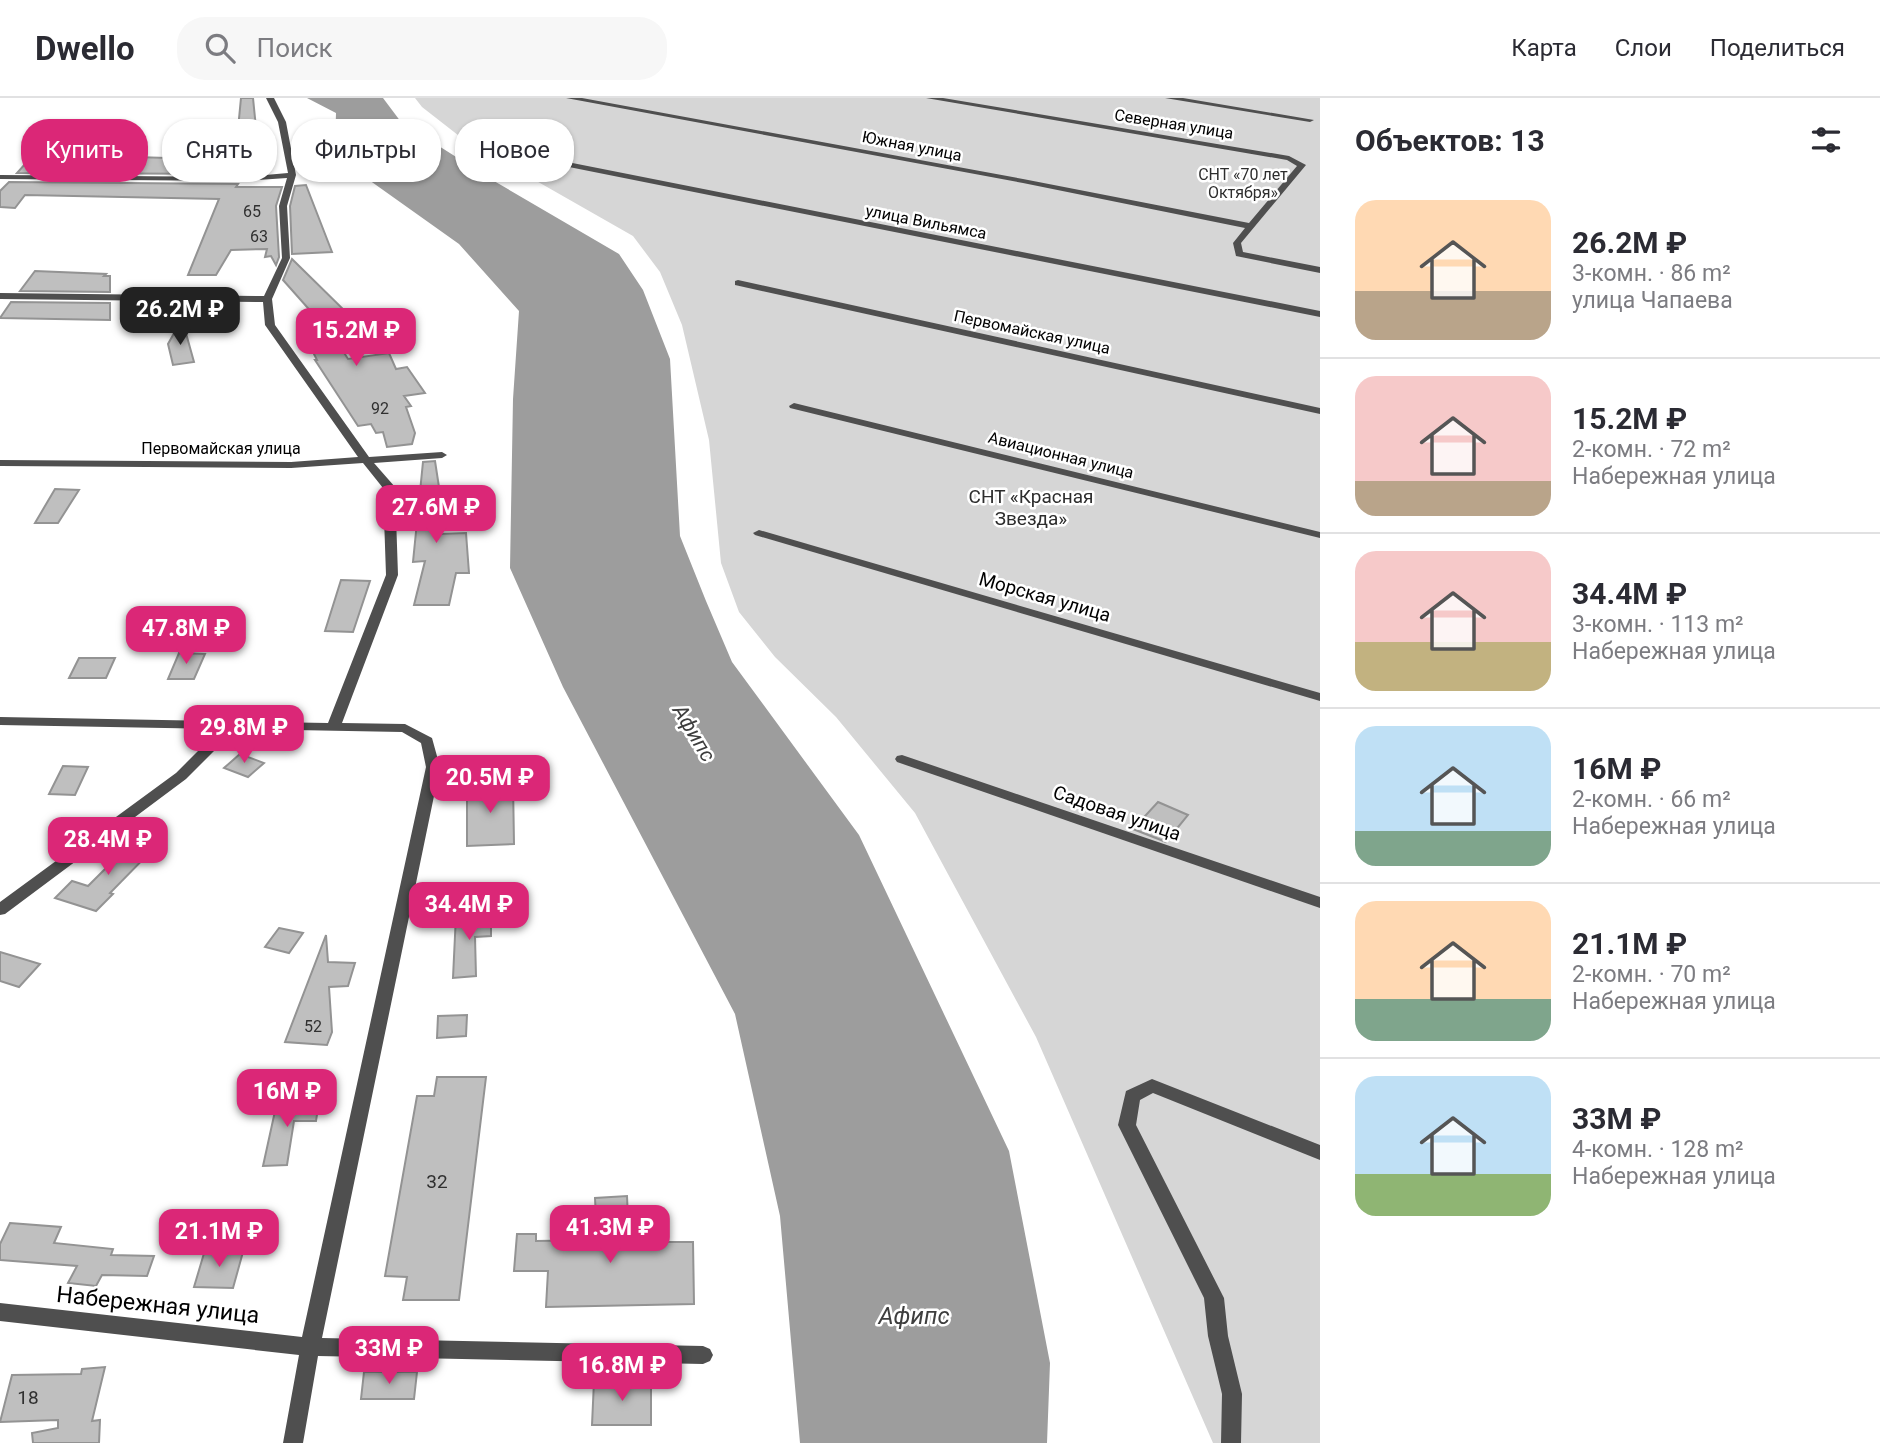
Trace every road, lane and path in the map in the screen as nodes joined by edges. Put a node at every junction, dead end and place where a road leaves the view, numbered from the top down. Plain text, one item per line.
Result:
1 (270, 98) edge
2 (570, 98) edge
3 (930, 98) edge
4 (1170, 98) edge
5 (1310, 120) dead end
6 (574, 165) edge
7 (291, 170) edge
8 (291, 175) edge
9 (0, 177) edge
10 (291, 178) edge
11 (1249, 226) junction
12 (1320, 270) edge
13 (738, 283) dead end
14 (0, 296) edge
15 (267, 299) junction
16 (1320, 314) edge
17 (794, 406) dead end
18 (1320, 411) edge
19 (442, 455) dead end
20 (367, 462) junction
21 (0, 463) edge
22 (759, 533) dead end
23 (1320, 535) edge
24 (1320, 697) edge
25 (0, 720) edge
26 (233, 724) junction
27 (334, 725) junction
28 (902, 759) dead end
29 (1320, 903) edge
30 (0, 910) edge
31 (1320, 1153) edge
32 (0, 1312) edge
33 (310, 1347) junction
34 (704, 1355) dead end
35 (293, 1443) edge
36 (1231, 1443) edge

1 - 7 street
2 - 11 street, Южная улица
3 - 11 street, Северная улица
4 - 5 street
6 - 16 street, улица Вильямса
8 - 9 street
10 - 15 street
11 - 12 street
13 - 18 street, Первомайская улица
14 - 15 street
15 - 20 street
17 - 23 street, Авиационная улица
19 - 20 street, Первомайская улица
20 - 21 street, Первомайская улица
20 - 27 street
22 - 24 street, Морская улица
25 - 26 street
26 - 27 street
26 - 30 street
27 - 33 street
28 - 29 street, Садовая улица
31 - 36 street
32 - 33 street, Набережная улица
33 - 34 street, Набережная улица
33 - 35 street

